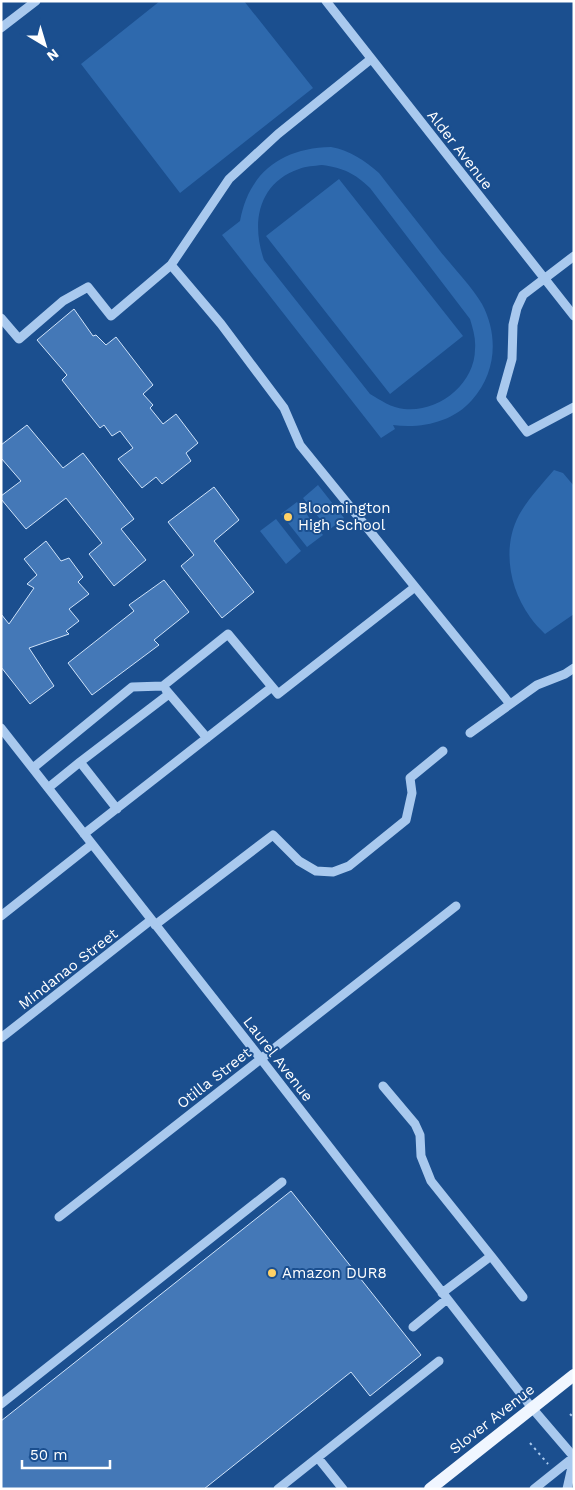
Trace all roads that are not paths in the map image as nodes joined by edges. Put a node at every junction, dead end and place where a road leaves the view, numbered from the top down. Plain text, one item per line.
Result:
1 (326, 1) edge
2 (33, 2) edge
3 (1, 28) edge
4 (371, 59) junction
5 (574, 256) edge
6 (171, 266) junction
7 (544, 279) junction
8 (574, 316) edge
9 (1, 318) edge
10 (574, 407) edge
11 (415, 587) junction
12 (574, 668) edge
13 (272, 687) junction
14 (166, 690) junction
15 (510, 704) junction
16 (1, 728) edge
17 (470, 733) dead end
18 (207, 738) junction
19 (443, 751) dead end
20 (80, 762) junction
21 (33, 768) junction
22 (48, 788) junction
23 (116, 809) junction
24 (84, 834) junction
25 (92, 844) junction
26 (456, 906) dead end
27 (1, 916) edge
28 (153, 923) junction
29 (1, 1038) edge
30 (261, 1058) junction
31 (383, 1086) dead end
32 (282, 1182) dead end
33 (59, 1217) dead end
34 (491, 1256) junction
35 (444, 1296) junction
36 (523, 1297) dead end
37 (413, 1327) dead end
38 (439, 1361) dead end
39 (574, 1375) edge
40 (1, 1404) edge
41 (532, 1408) junction
42 (318, 1458) junction
43 (574, 1458) edge
44 (278, 1489) edge
45 (343, 1489) edge
46 (430, 1489) edge
47 (534, 1489) edge
48 (567, 1489) edge

1 - 4 street, Alder Avenue
2 - 3 street
4 - 6 street
4 - 7 street, Alder Avenue
5 - 7 street
6 - 9 street
6 - 11 street
7 - 8 street, Alder Avenue
7 - 10 street
11 - 13 street
11 - 15 street
12 - 15 street
13 - 14 street
13 - 18 street
14 - 18 street
14 - 20 street
14 - 21 street
15 - 17 street
16 - 21 street, Laurel Avenue
18 - 23 street
19 - 28 street, Mindanao Street
20 - 22 street
20 - 23 street
21 - 22 street, Laurel Avenue
22 - 24 street, Laurel Avenue
23 - 24 street
24 - 25 street, Laurel Avenue
25 - 27 street
25 - 28 street, Laurel Avenue
26 - 30 street, Otilla Street
28 - 29 street, Mindanao Street
28 - 30 street, Laurel Avenue
30 - 33 street, Otilla Street
30 - 35 street, Laurel Avenue
31 - 34 street
32 - 40 street
34 - 35 street
34 - 36 street
35 - 37 street
35 - 41 street, Laurel Avenue
38 - 42 street
39 - 41 main road, Slover Avenue
41 - 43 street, Laurel Avenue
41 - 46 main road, Slover Avenue
42 - 44 street
42 - 45 street
43 - 47 street
43 - 48 street

